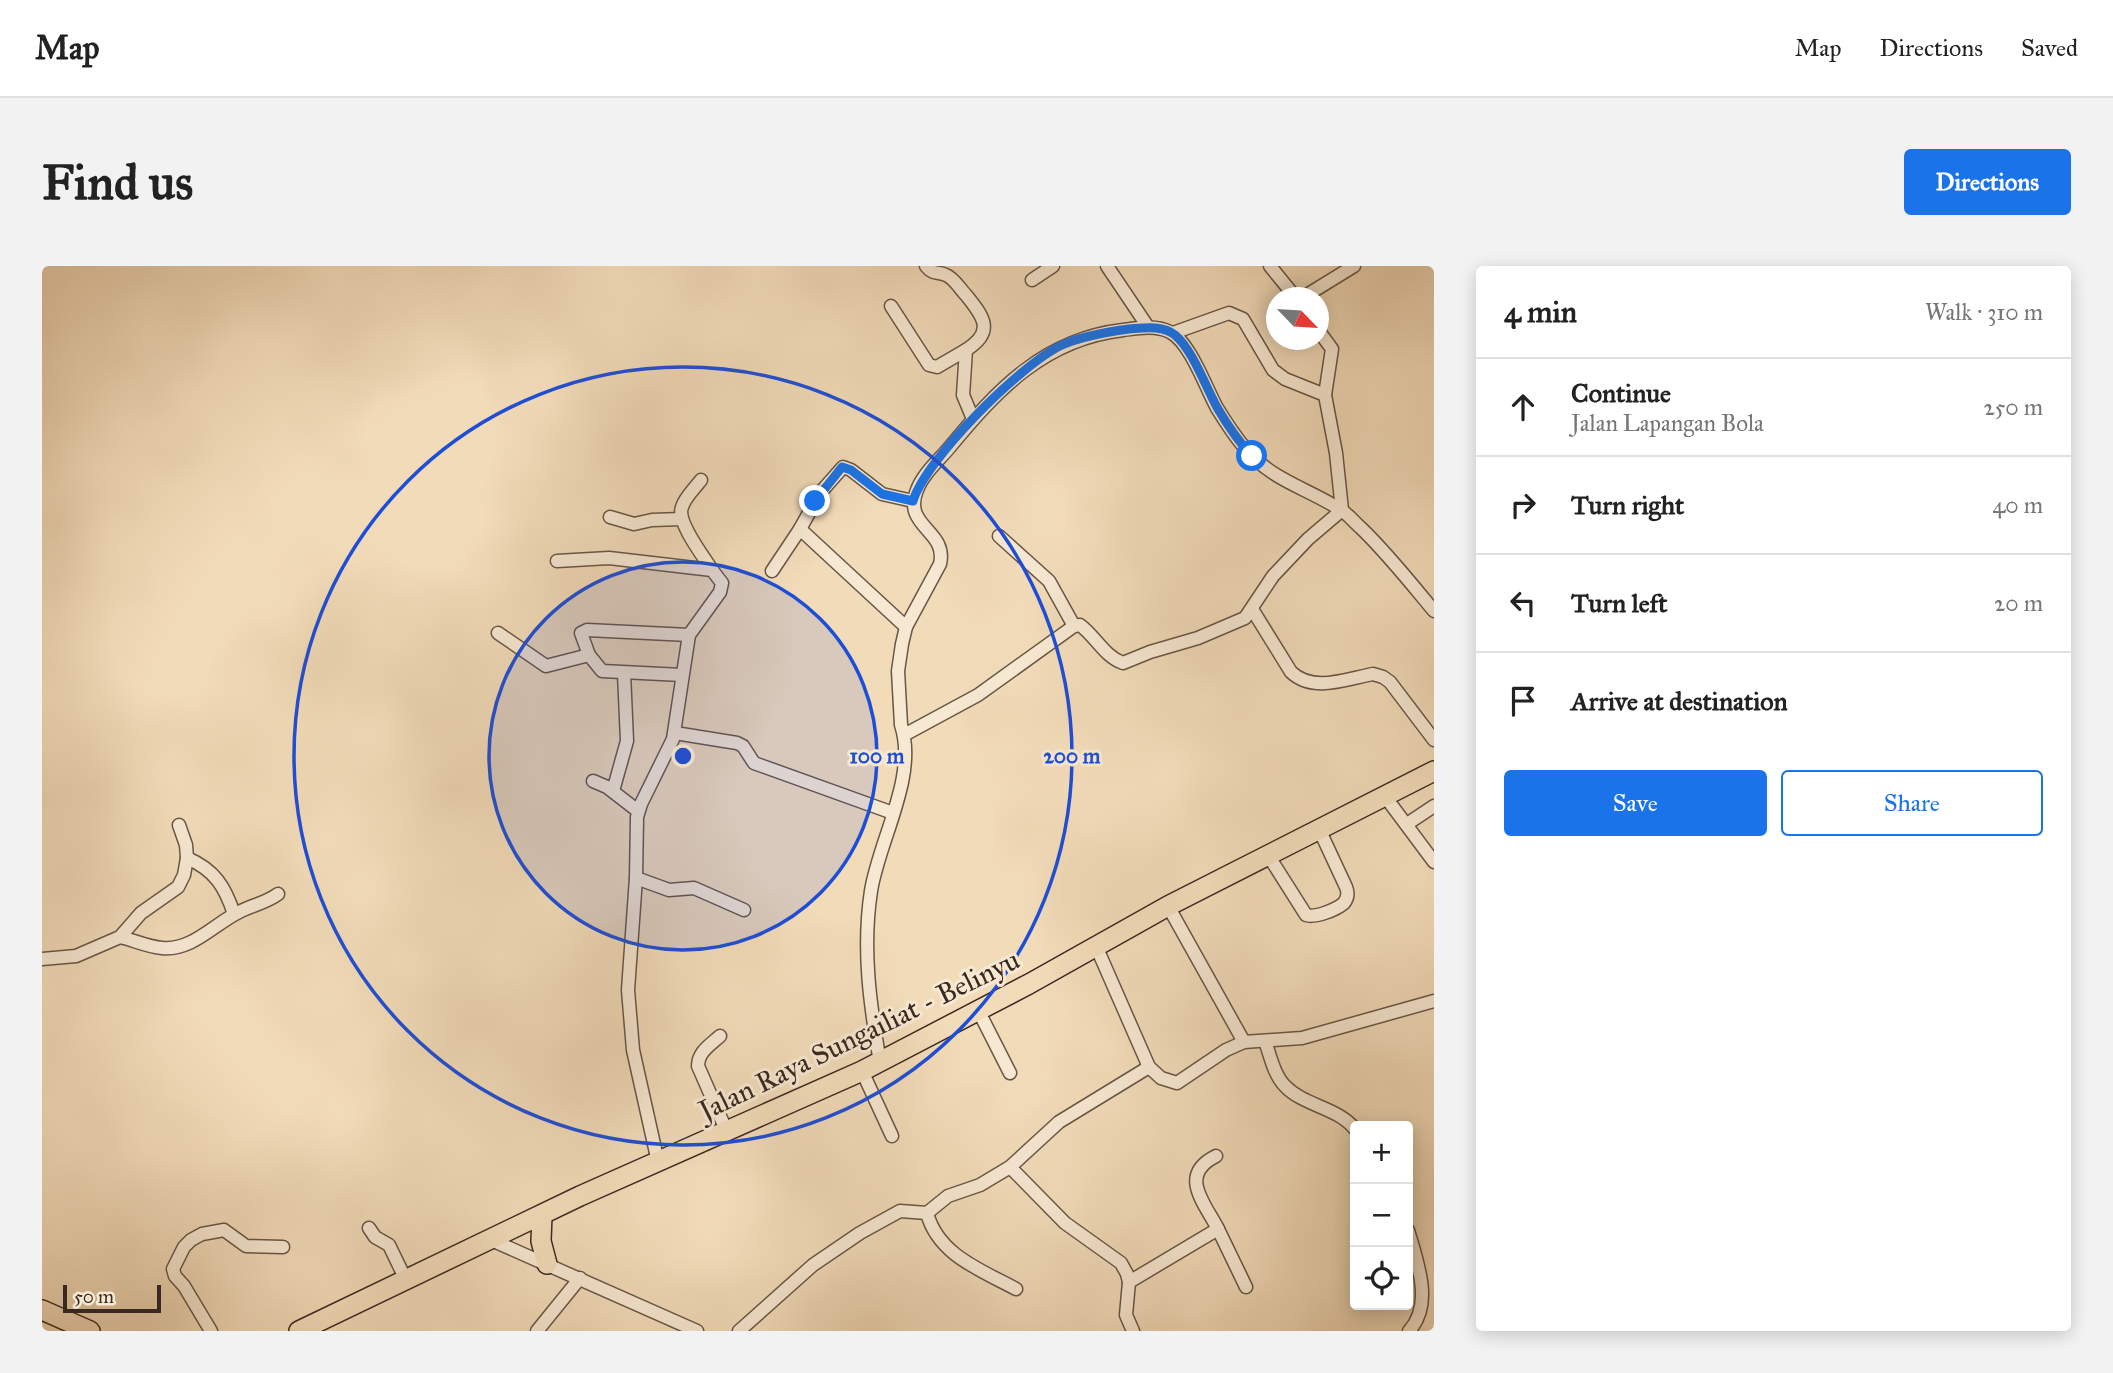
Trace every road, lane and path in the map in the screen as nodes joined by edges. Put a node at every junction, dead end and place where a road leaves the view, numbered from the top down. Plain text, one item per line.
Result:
1 (926, 266) edge
2 (1053, 266) edge
3 (1107, 266) edge
4 (1270, 266) edge
5 (1354, 266) edge
6 (1032, 280) dead end
7 (1287, 287) edge
8 (1320, 287) edge
9 (891, 306) dead end
10 (1148, 327) junction
11 (1173, 333) junction
12 (1329, 344) edge
13 (966, 350) junction
14 (1325, 395) junction
15 (973, 419) junction
16 (701, 480) dead end
17 (913, 501) junction
18 (1342, 510) junction
19 (610, 516) dead end
20 (682, 519) junction
21 (800, 529) junction
22 (999, 536) dead end
23 (557, 561) dead end
24 (712, 570) junction
25 (772, 571) dead end
26 (1252, 609) junction
27 (1434, 611) edge
28 (1074, 626) junction
29 (906, 627) junction
30 (498, 633) dead end
31 (689, 635) junction
32 (589, 655) junction
33 (624, 673) junction
34 (682, 675) junction
35 (675, 733) junction
36 (904, 734) junction
37 (1434, 740) edge
38 (1434, 771) edge
39 (593, 781) dead end
40 (613, 791) junction
41 (1384, 795) junction
42 (1434, 806) edge
43 (638, 811) junction
44 (893, 813) junction
45 (1407, 824) junction
46 (179, 825) dead end
47 (1320, 829) junction
48 (1268, 855) junction
49 (187, 858) junction
50 (1434, 862) edge
51 (636, 878) junction
52 (278, 894) dead end
53 (1168, 906) junction
54 (744, 909) dead end
55 (234, 915) junction
56 (120, 937) junction
57 (1096, 946) junction
58 (42, 959) edge
59 (1434, 1001) edge
60 (978, 1010) junction
61 (720, 1037) dead end
62 (1265, 1041) junction
63 (1244, 1042) junction
64 (880, 1062) junction
65 (1149, 1067) junction
66 (862, 1071) junction
67 (1010, 1073) dead end
68 (1350, 1125) edge
69 (727, 1132) junction
70 (892, 1136) dead end
71 (1216, 1156) dead end
72 (658, 1162) junction
73 (1010, 1167) junction
74 (927, 1213) junction
75 (542, 1215) junction
76 (369, 1228) dead end
77 (1218, 1229) junction
78 (489, 1239) junction
79 (283, 1247) dead end
80 (1413, 1247) edge
81 (547, 1264) junction
82 (405, 1278) junction
83 (580, 1278) junction
84 (1129, 1282) junction
85 (1246, 1287) dead end
86 (1016, 1289) dead end
87 (50, 1313) edge
88 (682, 1328) edge
89 (308, 1329) edge
90 (90, 1331) edge
91 (211, 1331) edge
92 (537, 1331) edge
93 (697, 1331) edge
94 (739, 1331) edge
95 (1133, 1331) edge
96 (1409, 1331) edge

1 - 13 street
2 - 6 street
3 - 10 street
4 - 7 street
5 - 8 street
9 - 13 street
10 - 11 street
10 - 15 street
11 - 14 street
11 - 18 street
12 - 14 street
13 - 15 street
14 - 18 street
15 - 17 street
16 - 20 street
17 - 21 street
17 - 29 street
18 - 26 street
18 - 27 street
19 - 20 street
20 - 24 street
21 - 25 street
21 - 29 street
22 - 28 street
23 - 24 street
24 - 31 street
26 - 28 street
26 - 37 street
28 - 36 street
29 - 36 street
30 - 32 street
31 - 32 street
31 - 34 street
32 - 33 street
33 - 34 street
33 - 40 street
34 - 35 street
35 - 43 street
35 - 44 street
36 - 44 street
38 - 41 highway, Jalan Raya Sungailiat - Belinyu
39 - 40 street
40 - 43 street
41 - 45 street
41 - 47 highway, Jalan Raya Sungailiat - Belinyu
42 - 45 street
43 - 51 street
44 - 64 street
45 - 50 street
46 - 49 street
47 - 48 highway, Jalan Raya Sungailiat - Belinyu
47 - 48 street
48 - 53 highway, Jalan Raya Sungailiat - Belinyu
49 - 55 street
49 - 56 street
51 - 54 street
51 - 72 street
52 - 55 street
53 - 57 highway, Jalan Raya Sungailiat - Belinyu
53 - 63 street
55 - 56 street
56 - 58 street
57 - 60 highway, Jalan Raya Sungailiat - Belinyu
57 - 65 street
59 - 62 street
60 - 64 highway, Jalan Raya Sungailiat - Belinyu
60 - 67 street
61 - 69 street
62 - 63 street
62 - 68 street
63 - 65 street
64 - 66 highway, Jalan Raya Sungailiat - Belinyu
65 - 73 street
66 - 69 highway, Jalan Raya Sungailiat - Belinyu
66 - 70 street
69 - 72 highway, Jalan Raya Sungailiat - Belinyu
71 - 77 street
72 - 75 highway, Jalan Raya Sungailiat - Belinyu
73 - 74 street
73 - 84 street
74 - 86 street
74 - 94 street
75 - 78 highway, Jalan Raya Sungailiat - Belinyu
75 - 81 highway
76 - 82 street
77 - 84 street
77 - 85 street
78 - 81 street
78 - 82 highway, Jalan Raya Sungailiat - Belinyu
79 - 91 street
80 - 96 street
81 - 83 street
82 - 89 highway, Jalan Raya Sungailiat - Belinyu
83 - 88 street
83 - 92 street
84 - 95 street
87 - 90 highway
88 - 93 street

